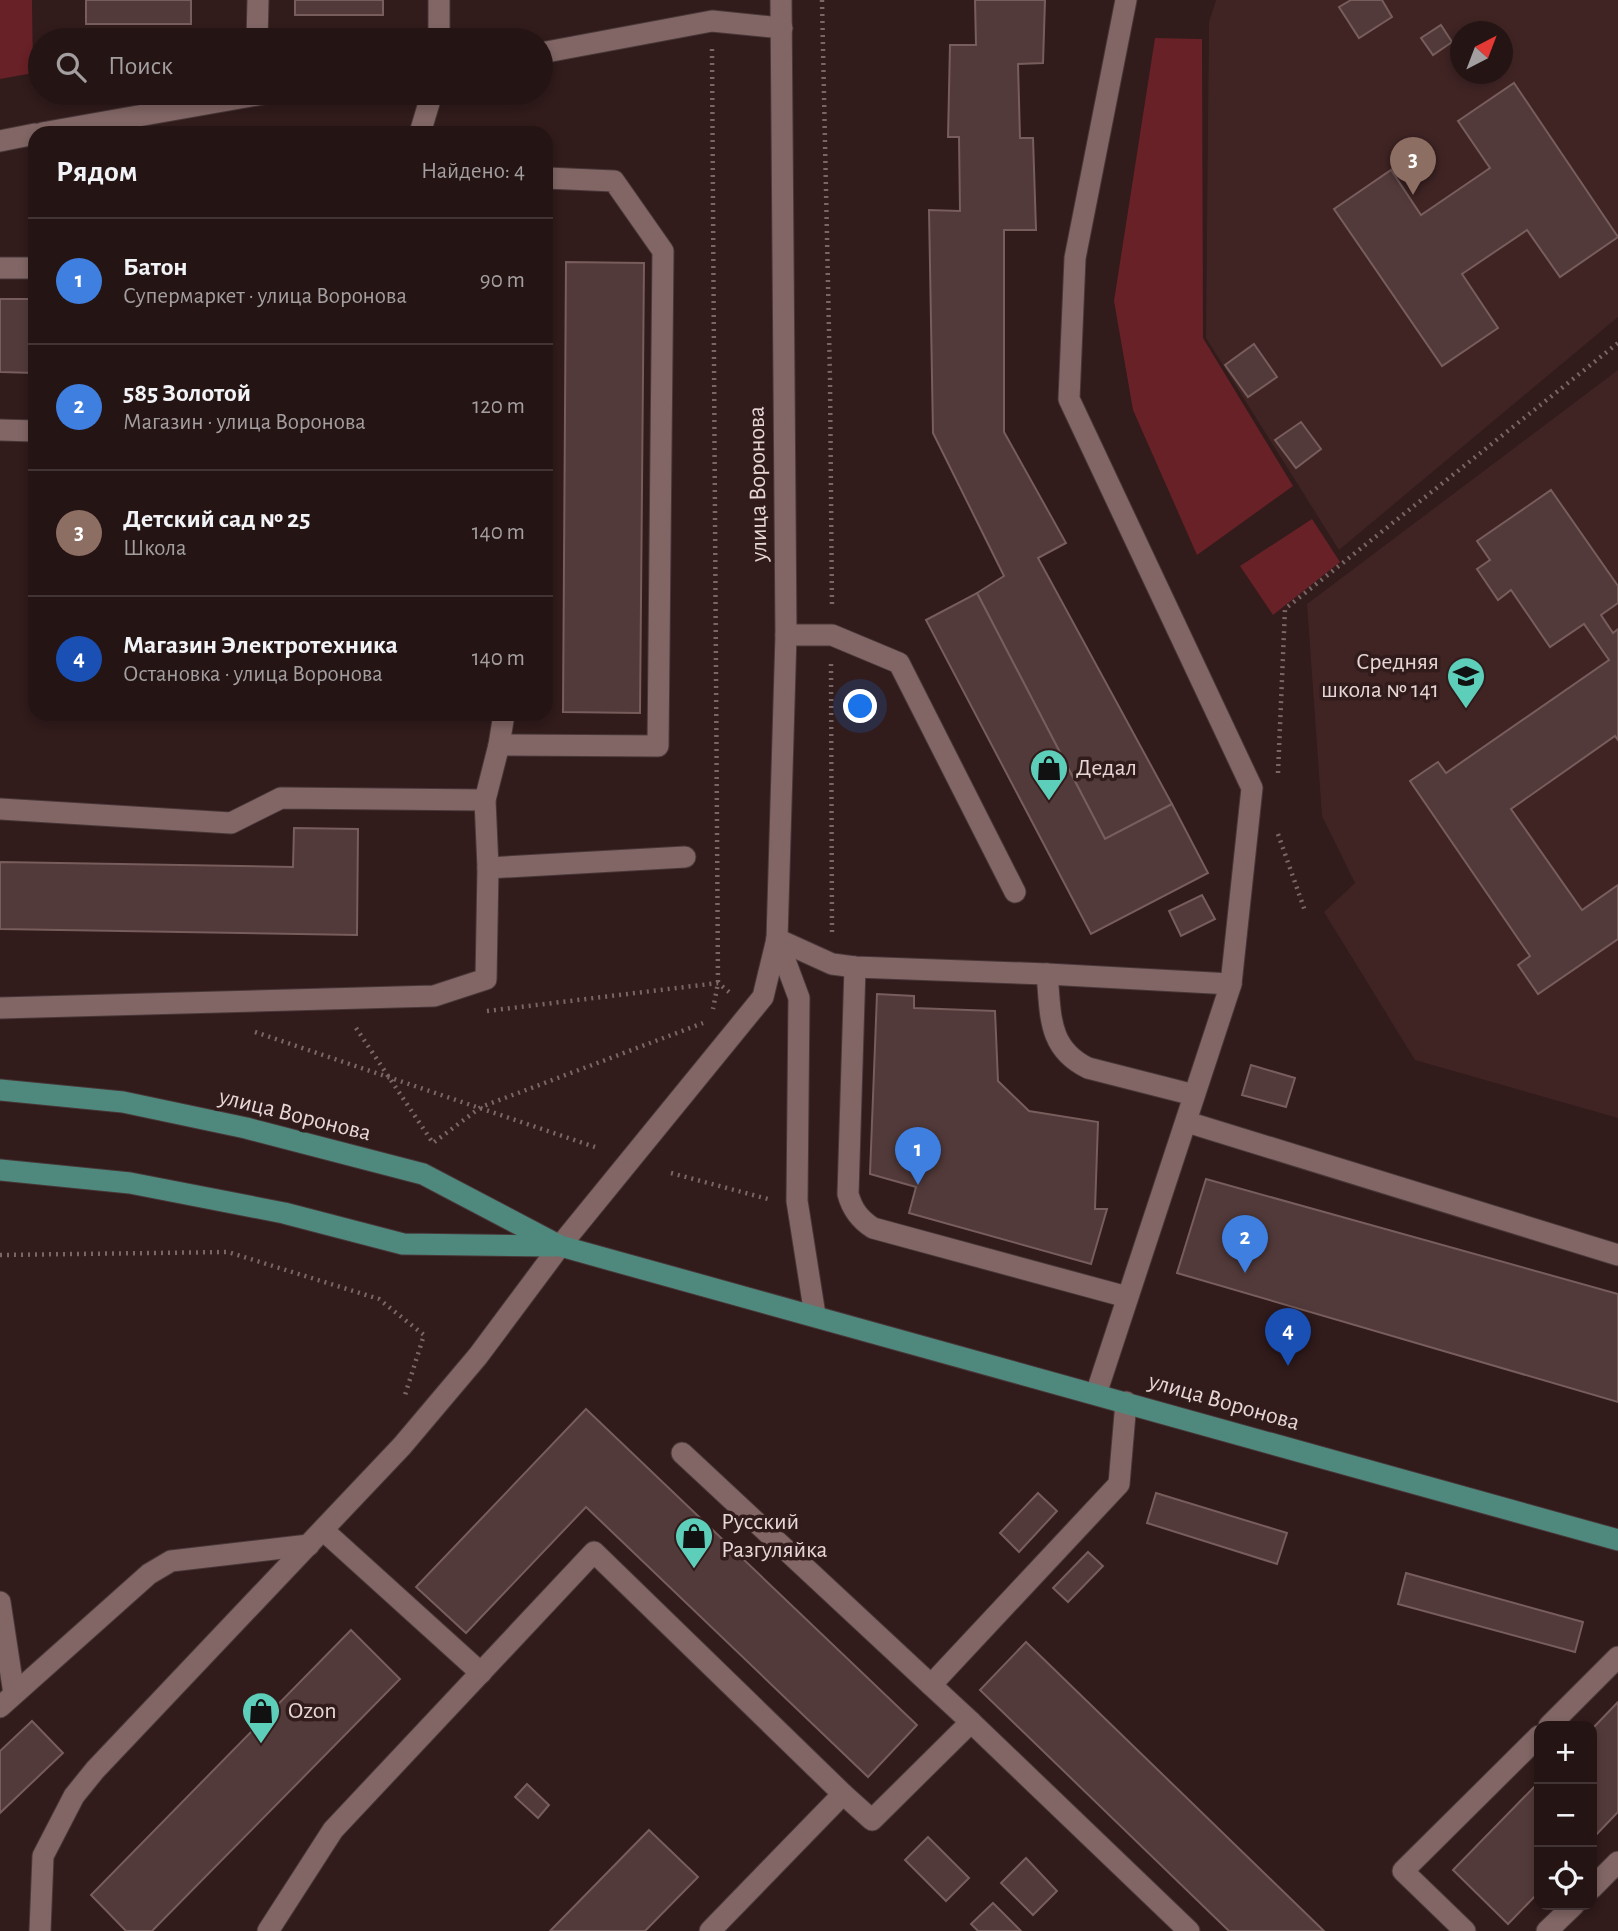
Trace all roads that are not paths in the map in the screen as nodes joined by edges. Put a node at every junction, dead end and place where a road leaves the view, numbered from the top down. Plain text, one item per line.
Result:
1 (258, 0) edge
2 (439, 0) edge
3 (781, 0) edge
4 (1126, 0) edge
5 (257, 28) edge
6 (439, 28) edge
7 (782, 28) junction
8 (553, 51) edge
9 (195, 105) edge
10 (428, 105) edge
11 (80, 126) edge
12 (422, 126) edge
13 (28, 135) edge
14 (0, 141) edge
15 (553, 178) edge
16 (0, 268) edge
17 (28, 268) edge
18 (0, 430) edge
19 (28, 431) edge
20 (786, 635) junction
21 (503, 721) edge
22 (499, 745) junction
23 (485, 800) junction
24 (0, 809) edge
25 (685, 858) dead end
26 (488, 868) junction
27 (1016, 892) dead end
28 (777, 939) junction
29 (855, 968) junction
30 (1047, 974) junction
31 (1231, 984) junction
32 (0, 1008) edge
33 (0, 1090) edge
34 (1194, 1095) junction
35 (1187, 1122) junction
36 (0, 1170) edge
37 (562, 1247) junction
38 (1618, 1255) edge
39 (1127, 1297) junction
40 (815, 1315) junction
41 (1096, 1394) junction
42 (1126, 1402) junction
43 (682, 1453) dead end
44 (316, 1538) junction
45 (1618, 1539) edge
46 (0, 1602) edge
47 (1618, 1657) edge
48 (481, 1673) junction
49 (931, 1685) junction
50 (7, 1701) edge
51 (1554, 1721) edge
52 (971, 1722) junction
53 (1534, 1741) edge
54 (843, 1794) junction
55 (1618, 1862) edge
56 (1597, 1883) edge
57 (1569, 1910) edge
58 (40, 1931) edge
59 (268, 1931) edge
60 (710, 1931) edge
61 (1189, 1931) edge
62 (1465, 1931) edge
63 (1547, 1931) edge

1 - 5 street
2 - 6 street
3 - 7 street, улица Воронова
4 - 31 street
7 - 8 street
7 - 20 street, улица Воронова
9 - 11 street
10 - 12 street
13 - 14 street
15 - 22 street
16 - 17 street
18 - 19 street
20 - 27 street
20 - 28 street, улица Воронова
21 - 22 street
22 - 23 street
23 - 24 street
23 - 26 street
25 - 26 street
26 - 32 street
28 - 29 street
28 - 37 street, улица Воронова
28 - 40 street, улица Воронова
29 - 30 street
29 - 39 street
30 - 31 street
30 - 34 street
31 - 34 street
33 - 37 main road, улица Воронова
34 - 35 street
35 - 38 street
35 - 39 street
36 - 37 main road, улица Воронова
37 - 40 main road, улица Воронова
37 - 44 street
39 - 41 street
40 - 41 main road, улица Воронова
41 - 42 main road, улица Воронова
42 - 45 main road, улица Воронова
42 - 49 street
43 - 49 street
44 - 48 street
44 - 50 street
44 - 58 street
46 - 50 street
47 - 51 street
48 - 54 street
48 - 59 street
49 - 52 street
52 - 54 street
52 - 61 street
53 - 62 street
54 - 60 street
55 - 56 street
57 - 63 street

